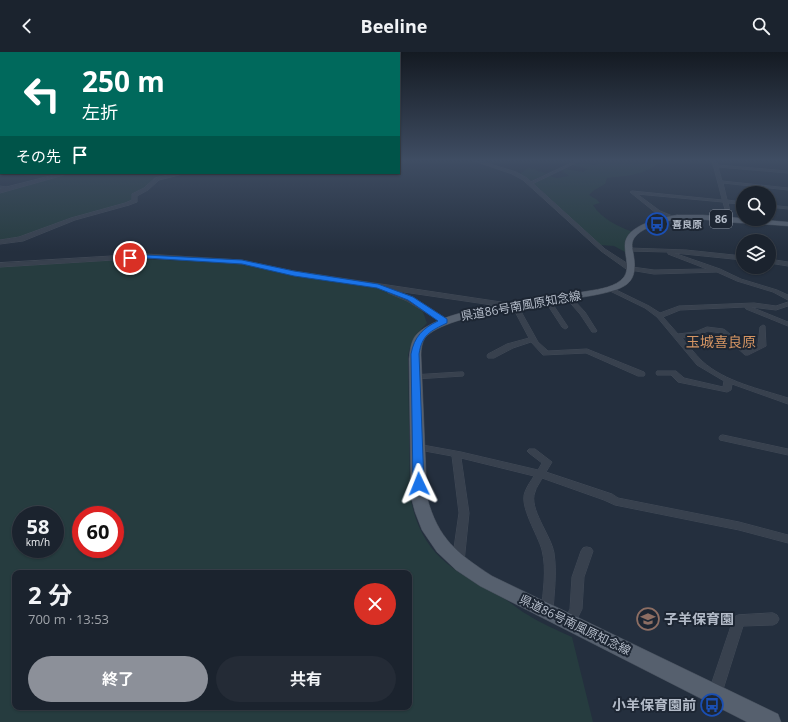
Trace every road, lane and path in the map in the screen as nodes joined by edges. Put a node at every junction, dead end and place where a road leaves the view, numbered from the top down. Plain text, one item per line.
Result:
1 (145, 190) edge
2 (539, 190) edge
3 (723, 190) edge
4 (726, 202) junction
5 (736, 203) edge
6 (776, 207) edge
7 (788, 208) edge
8 (673, 218) junction
9 (730, 220) junction
10 (788, 224) edge
11 (0, 242) edge
12 (660, 249) junction
13 (629, 250) junction
14 (736, 257) edge
15 (776, 262) edge
16 (788, 264) edge
17 (0, 265) edge
18 (632, 269) junction
19 (718, 270) junction
20 (378, 286) junction
21 (610, 289) junction
22 (568, 297) junction
23 (788, 298) edge
24 (548, 301) junction
25 (788, 304) edge
26 (744, 306) junction
27 (510, 307) junction
28 (659, 316) junction
29 (444, 321) junction
30 (788, 324) edge
31 (763, 327) dead end
32 (565, 328) dead end
33 (594, 331) dead end
34 (677, 336) junction
35 (533, 339) junction
36 (491, 356) dead end
37 (660, 373) dead end
38 (460, 374) dead end
39 (641, 374) dead end
40 (415, 377) junction
41 (728, 380) junction
42 (788, 401) edge
43 (723, 438) dead end
44 (418, 447) junction
45 (532, 451) dead end
46 (788, 452) edge
47 (456, 454) junction
48 (540, 474) junction
49 (788, 539) edge
50 (587, 551) dead end
51 (458, 562) junction
52 (547, 612) junction
53 (773, 619) dead end
54 (569, 622) junction
55 (722, 699) junction
56 (752, 722) edge
57 (770, 722) edge

1 - 11 street
2 - 18 street
3 - 4 street
4 - 5 street
4 - 8 street
4 - 9 street
6 - 7 street
8 - 9 main road, 86
8 - 13 main road, 86
9 - 10 main road, 86
12 - 13 street
12 - 14 street
12 - 19 street
13 - 18 main road, 86
15 - 16 street
17 - 20 street
18 - 19 street
18 - 21 main road, 県道86号南風原知念線
19 - 23 street
20 - 27 street
20 - 29 street
21 - 22 main road, 県道86号南風原知念線
21 - 28 street
22 - 24 main road, 県道86号南風原知念線
22 - 33 street
24 - 27 main road, 県道86号南風原知念線
24 - 32 street
25 - 26 street
26 - 28 street
26 - 30 street
27 - 29 main road, 県道86号南風原知念線
27 - 35 street
28 - 34 street
29 - 40 main road, 県道86号南風原知念線
31 - 34 street
34 - 41 street
35 - 36 street
35 - 39 street
37 - 41 street
38 - 40 street
40 - 44 main road, 県道86号南風原知念線
41 - 42 street
43 - 46 street
44 - 47 street
44 - 51 main road, 県道86号南風原知念線
45 - 48 street
47 - 48 street
47 - 51 street
48 - 49 street
48 - 52 street
50 - 54 street
51 - 52 main road, 県道86号南風原知念線
52 - 54 main road, 県道86号南風原知念線
53 - 55 street
54 - 55 main road, 県道86号南風原知念線
55 - 56 main road, 県道86号南風原知念線
55 - 57 main road, 県道86号南風原知念線

